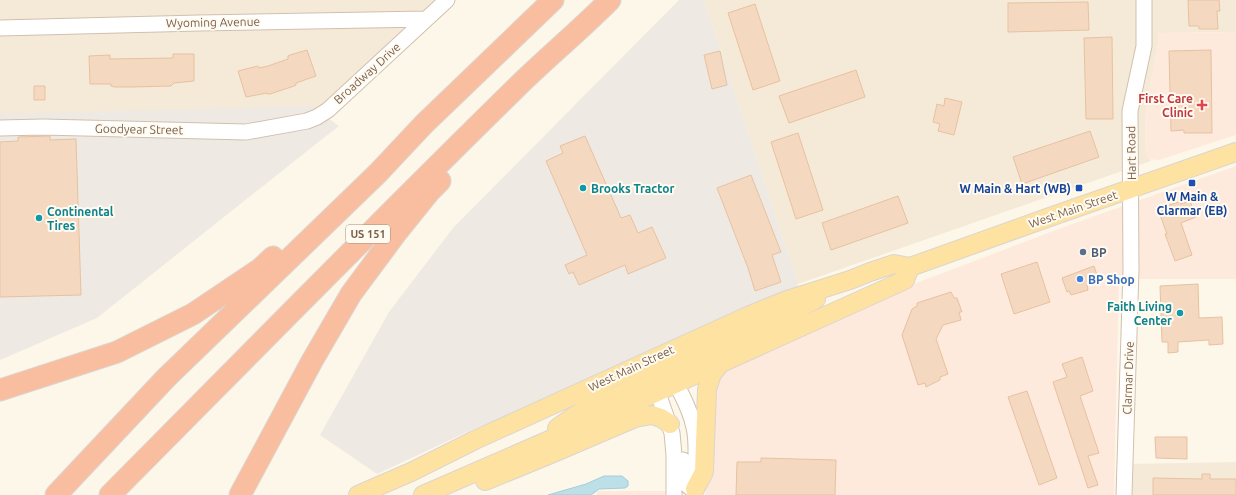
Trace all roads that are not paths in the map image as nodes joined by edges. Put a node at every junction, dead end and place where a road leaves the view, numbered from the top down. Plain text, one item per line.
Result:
1 (447, 0) edge
2 (553, 0) edge
3 (610, 0) edge
4 (1144, 0) edge
5 (426, 19) junction
6 (0, 28) edge
7 (277, 126) joint
8 (0, 128) edge
9 (1236, 152) edge
10 (378, 173) junction
11 (1132, 188) junction
12 (910, 268) junction
13 (720, 364) junction
14 (648, 369) junction
15 (668, 369) junction
16 (0, 390) edge
17 (658, 391) junction
18 (671, 428) junction
19 (530, 448) junction
20 (248, 489) edge
21 (694, 492) edge
22 (56, 495) edge
23 (110, 495) edge
24 (358, 495) edge
25 (424, 495) edge
26 (449, 495) edge
27 (674, 495) edge
28 (1124, 495) edge

1 - 5 street, Broadway Drive
2 - 10 highway, US 151
3 - 20 highway
3 - 23 highway, US 151
4 - 11 street, Hart Road
5 - 6 street, Wyoming Avenue
5 - 7 street, Broadway Drive
7 - 8 street, Goodyear Street
9 - 11 main road, West Main Street
10 - 16 highway
10 - 22 highway, US 151
11 - 12 main road, West Main Street
11 - 28 street, Clarmar Drive
12 - 13 main road, West Main Street
12 - 15 main road, West Main Street
13 - 15 main road, West Main Street
13 - 21 main road
14 - 15 main road, West Main Street
14 - 17 street
14 - 19 main road
14 - 24 main road, West Main Street
15 - 17 main road, West Main Street
15 - 21 street
17 - 18 street
17 - 19 main road, West Main Street
18 - 21 street
18 - 26 main road
18 - 27 street
19 - 25 main road, West Main Street

